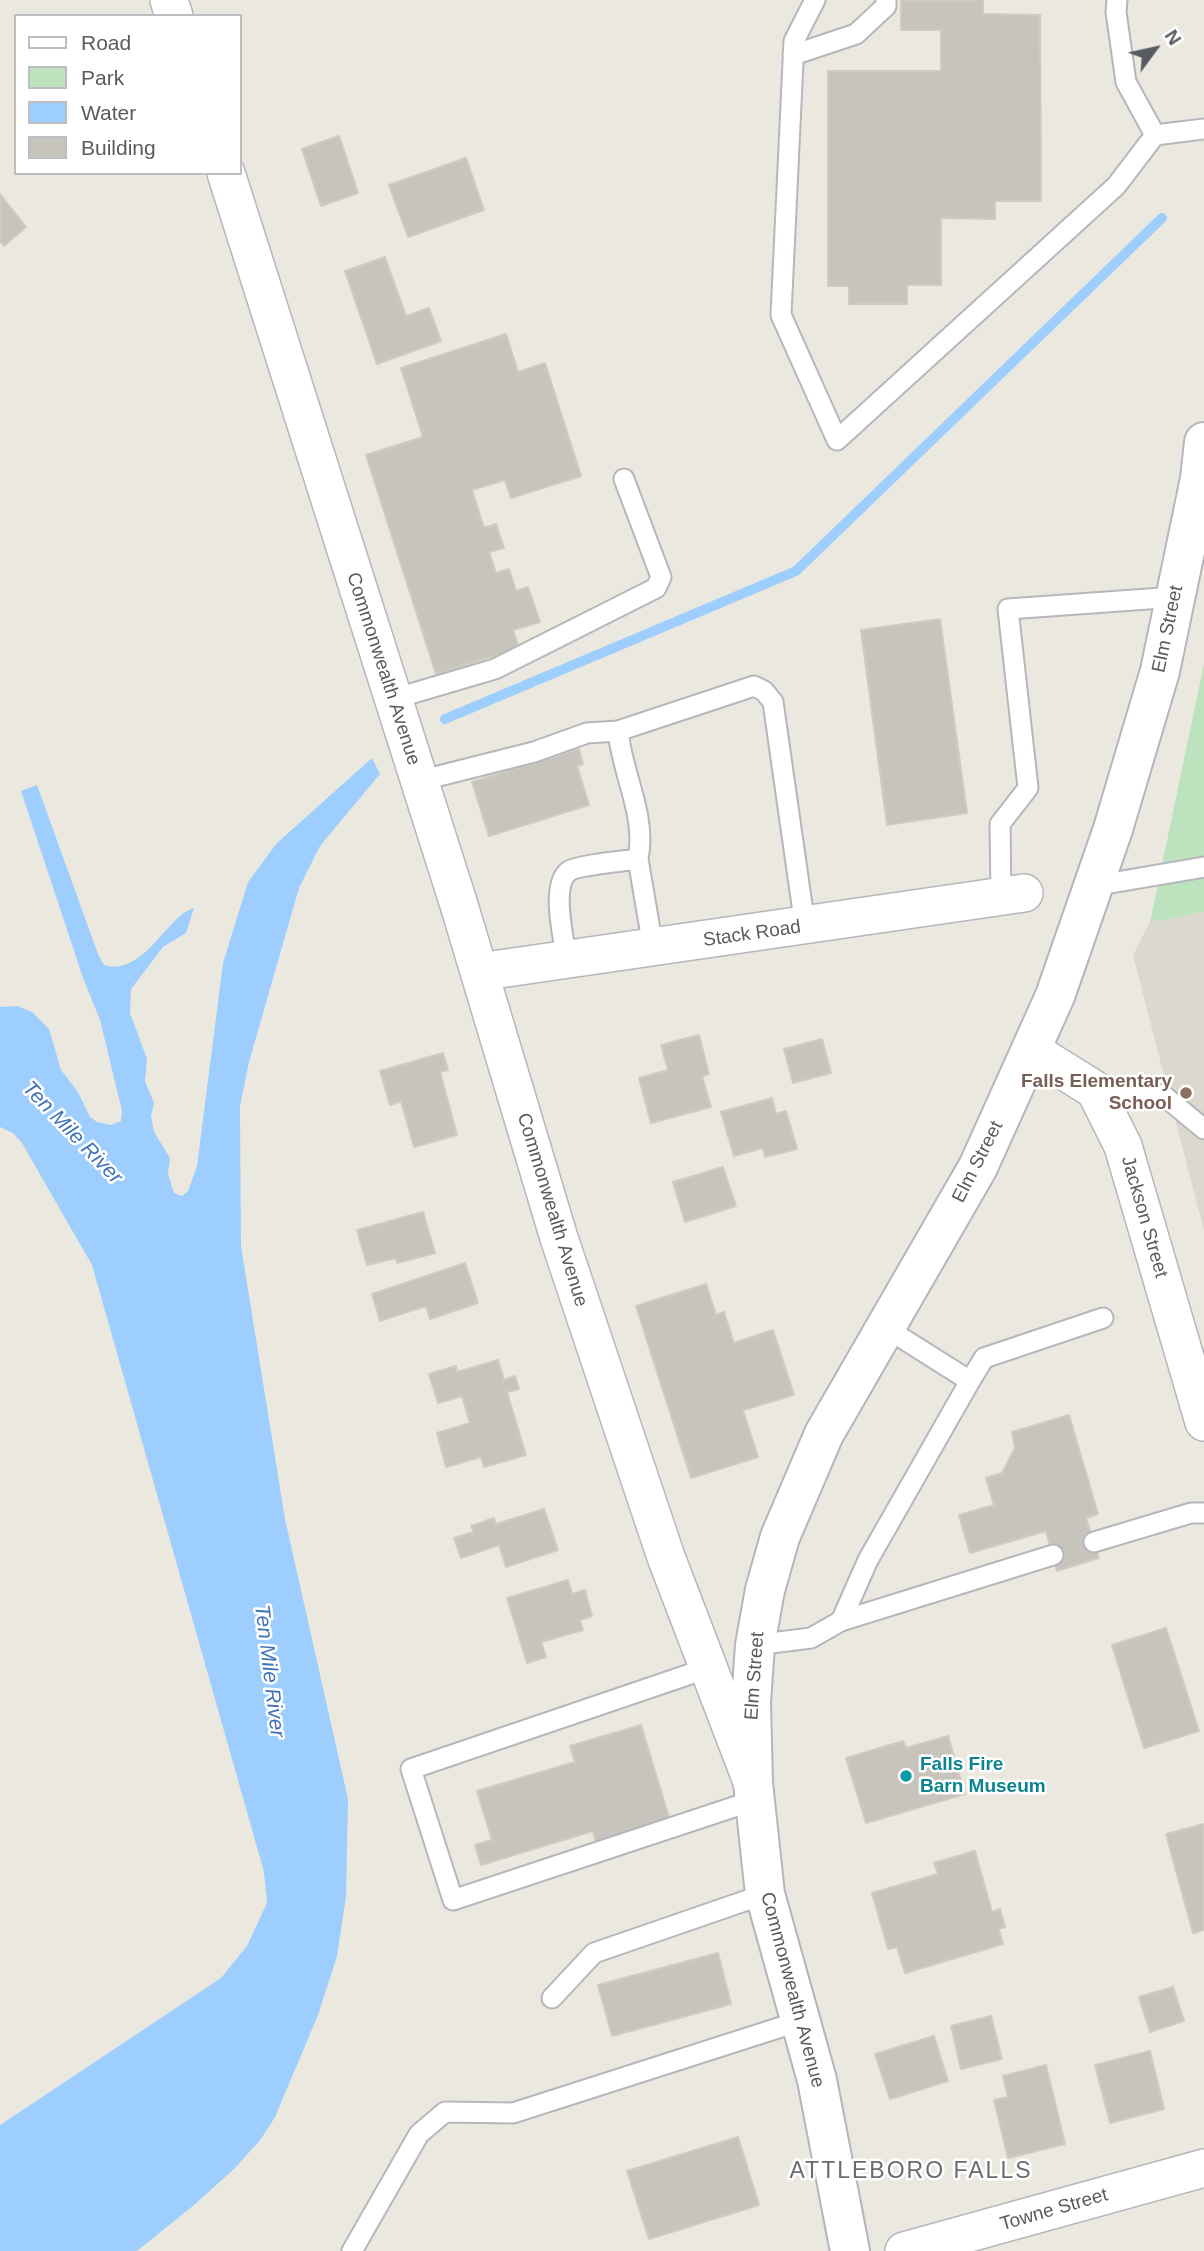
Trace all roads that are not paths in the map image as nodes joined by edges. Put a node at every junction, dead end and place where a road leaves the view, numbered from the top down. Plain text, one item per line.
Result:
1 (815, 0) edge
2 (886, 0) edge
3 (1116, 0) edge
4 (793, 55) junction
5 (1204, 129) edge
6 (1155, 135) junction
7 (227, 175) edge
8 (1204, 442) edge
9 (624, 480) dead end
10 (1175, 597) junction
11 (393, 699) junction
12 (618, 731) junction
13 (419, 781) junction
14 (638, 859) junction
15 (1204, 867) edge
16 (1093, 886) junction
17 (1012, 894) joint
18 (805, 926) junction
19 (653, 947) junction
20 (567, 960) junction
21 (479, 972) junction
22 (1031, 1050) junction
23 (1095, 1090) junction
24 (1204, 1129) edge
25 (1103, 1318) dead end
26 (886, 1328) junction
27 (1199, 1377) edge
28 (970, 1381) junction
29 (1204, 1422) edge
30 (1204, 1513) edge
31 (1094, 1542) dead end
32 (1053, 1555) dead end
33 (841, 1621) junction
34 (754, 1645) junction
35 (708, 1668) junction
36 (754, 1791) junction
37 (765, 1894) junction
38 (552, 1997) dead end
39 (800, 2021) junction
40 (1204, 2168) edge
41 (352, 2251) edge
42 (850, 2251) edge
43 (904, 2251) edge

1 - 4 lane
2 - 4 lane
3 - 6 lane
4 - 6 lane
5 - 6 lane
7 - 11 street, Commonwealth Avenue
8 - 10 main road, Elm Street
9 - 11 lane
10 - 16 main road, Elm Street
10 - 17 lane
11 - 13 street, Commonwealth Avenue
12 - 13 lane
12 - 14 lane
12 - 18 lane
13 - 21 street, Commonwealth Avenue
14 - 19 lane
14 - 20 lane
15 - 16 lane
16 - 22 main road, Elm Street
17 - 18 street, Stack Road
18 - 19 street, Stack Road
19 - 20 street, Stack Road
20 - 21 street, Stack Road
21 - 35 street, Commonwealth Avenue
22 - 23 street
22 - 26 main road, Elm Street
23 - 24 lane
23 - 27 street, Jackson Street
25 - 28 lane
26 - 28 lane
26 - 34 main road, Elm Street
27 - 29 street, Jackson Street
28 - 33 lane
30 - 31 lane
32 - 33 lane
33 - 34 lane
34 - 36 main road, Elm Street
35 - 36 street, Commonwealth Avenue
35 - 36 lane
36 - 37 main road, Commonwealth Avenue
37 - 38 lane
37 - 39 main road, Commonwealth Avenue
39 - 41 lane
39 - 42 main road, Commonwealth Avenue
40 - 43 street, Towne Street

